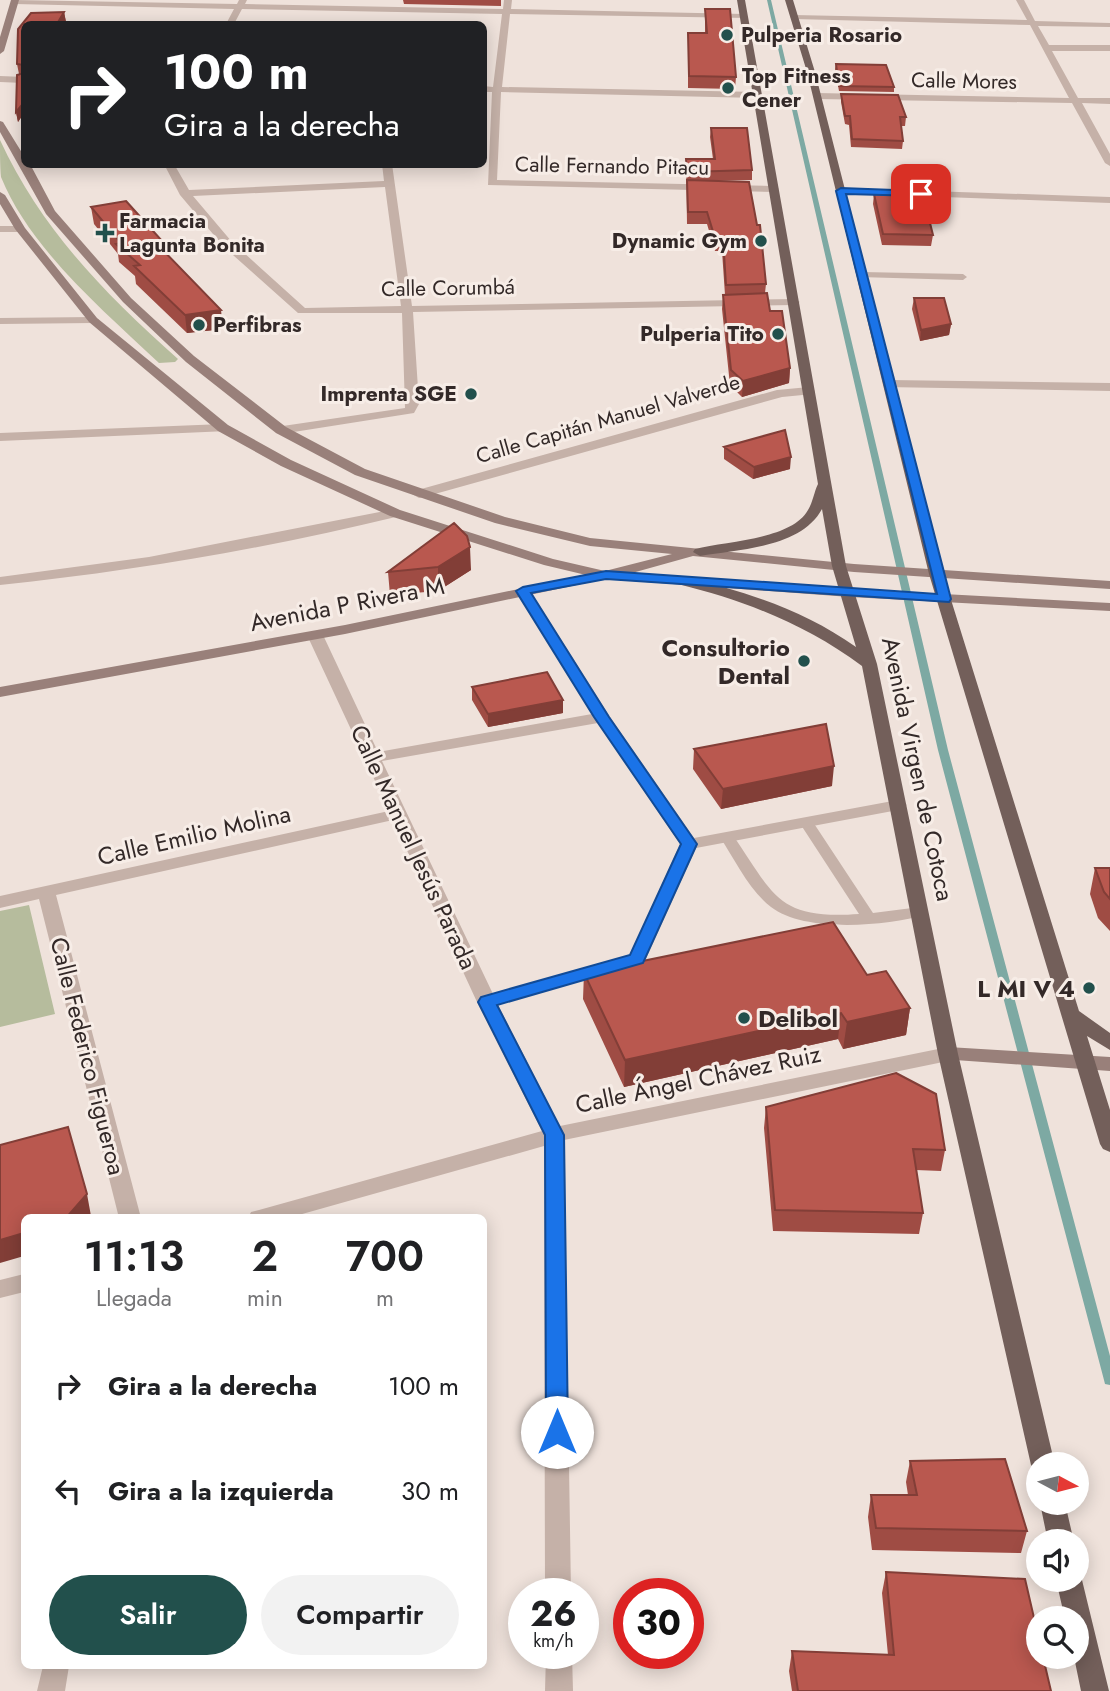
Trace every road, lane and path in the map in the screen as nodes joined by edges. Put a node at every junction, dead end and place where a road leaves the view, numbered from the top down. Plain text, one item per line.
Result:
1 (508, 0) edge
2 (741, 0) edge
3 (789, 0) edge
4 (1020, 0) edge
5 (15, 1) edge
6 (241, 4) edge
7 (506, 11) junction
8 (744, 16) junction
9 (794, 17) junction
10 (232, 21) edge
11 (1033, 23) junction
12 (1110, 25) edge
13 (1110, 48) edge
14 (0, 51) edge
15 (1047, 51) junction
16 (1110, 55) edge
17 (0, 79) edge
18 (21, 80) edge
19 (487, 89) edge
20 (497, 89) junction
21 (758, 95) junction
22 (817, 96) junction
23 (1074, 100) junction
24 (1110, 101) edge
25 (0, 124) edge
26 (21, 150) edge
27 (1109, 158) edge
28 (27, 168) edge
29 (171, 168) edge
30 (388, 168) edge
31 (390, 184) junction
32 (774, 189) junction
33 (841, 191) junction
34 (184, 193) junction
35 (0, 195) edge
36 (1110, 200) edge
37 (0, 229) edge
38 (20, 229) junction
39 (862, 275) junction
40 (963, 276) dead end
41 (794, 302) junction
42 (407, 308) junction
43 (93, 320) junction
44 (0, 321) edge
45 (190, 359) junction
46 (153, 369) junction
47 (207, 373) junction
48 (170, 383) junction
49 (889, 384) junction
50 (1110, 387) edge
51 (808, 391) junction
52 (223, 428) junction
53 (281, 430) junction
54 (0, 437) edge
55 (825, 481) junction
56 (419, 494) junction
57 (395, 513) junction
58 (700, 552) junction
59 (847, 567) junction
60 (931, 573) junction
61 (606, 575) junction
62 (0, 581) edge
63 (683, 581) junction
64 (1110, 585) edge
65 (523, 591) junction
66 (854, 594) junction
67 (939, 598) junction
68 (1109, 607) edge
69 (315, 635) junction
70 (869, 664) junction
71 (0, 692) edge
72 (601, 717) junction
73 (373, 758) junction
74 (898, 805) junction
75 (399, 814) junction
76 (806, 822) junction
77 (727, 837) junction
78 (689, 844) junction
79 (46, 893) junction
80 (0, 902) edge
81 (920, 912) junction
82 (868, 917) junction
83 (487, 1002) junction
84 (1070, 1014) junction
85 (1110, 1043) edge
86 (959, 1055) junction
87 (1085, 1063) junction
88 (1110, 1065) edge
89 (554, 1135) junction
90 (1110, 1144) edge
91 (129, 1214) edge
92 (273, 1214) edge
93 (21, 1284) edge
94 (0, 1289) edge
95 (1040, 1452) edge
96 (558, 1578) edge
97 (1072, 1592) edge
98 (55, 1669) edge
99 (559, 1669) edge
100 (51, 1691) edge
101 (559, 1691) edge
102 (1094, 1691) edge

1 - 7 street
2 - 8 main road, Avenida Virgen de Cotoca
3 - 9 main road
4 - 11 street
5 - 6 street
5 - 14 main road
6 - 7 street
6 - 10 street
7 - 8 street
7 - 20 street
8 - 21 main road, Avenida Virgen de Cotoca
9 - 11 street
9 - 22 main road
11 - 12 street
11 - 15 street
13 - 15 street
15 - 16 street
15 - 23 street
17 - 18 street
19 - 20 street
20 - 21 street
20 - 32 street, Calle Fernando Pitacu
21 - 32 main road, Avenida Virgen de Cotoca
22 - 23 street, Calle Mores
22 - 33 main road
23 - 24 street, Calle Mores
23 - 27 street
25 - 26 main road
28 - 45 main road
29 - 34 street, Calle Corumbá
30 - 31 street
31 - 34 street
31 - 42 street
32 - 41 main road, Avenida Virgen de Cotoca
33 - 36 street
33 - 39 main road
34 - 42 street, Calle Corumbá
35 - 38 main road
37 - 38 street
38 - 43 main road
39 - 40 lane
39 - 49 main road
41 - 42 street, Calle Corumbá
41 - 51 main road, Avenida Virgen de Cotoca
42 - 53 street
43 - 44 street
43 - 46 main road
45 - 46 main road
45 - 47 main road
46 - 48 main road
47 - 48 main road
47 - 53 main road
48 - 52 main road
49 - 50 street
49 - 60 main road
51 - 55 main road, Avenida Virgen de Cotoca
51 - 56 street, Calle Capitán Manuel Valverde
52 - 54 street
52 - 57 main road
53 - 56 main road
55 - 58 main road
55 - 59 main road, Avenida Virgen de Cotoca
56 - 58 main road
57 - 61 main road
57 - 62 street
58 - 59 main road
58 - 61 main road, Avenida P Rivera M
59 - 60 main road
59 - 66 main road, Avenida Virgen de Cotoca
60 - 64 main road
60 - 67 main road
61 - 63 main road
61 - 65 main road, Avenida P Rivera M
63 - 66 main road
63 - 70 main road
65 - 69 main road, Avenida P Rivera M
65 - 72 street
66 - 67 main road
66 - 70 main road, Avenida Virgen de Cotoca
67 - 68 main road
67 - 84 main road
69 - 71 main road, Avenida P Rivera M
69 - 73 street, Calle Manuel Jesús Parada
70 - 74 main road, Avenida Virgen de Cotoca
72 - 73 street
72 - 78 street
73 - 75 street, Calle Manuel Jesús Parada
74 - 76 street
74 - 81 main road, Avenida Virgen de Cotoca
75 - 79 street, Calle Emilio Molina
75 - 83 street, Calle Manuel Jesús Parada
76 - 77 street
76 - 82 lane
77 - 78 street
77 - 82 lane
78 - 83 street
79 - 80 street, Calle Emilio Molina
79 - 91 street, Calle Federico Figueroa
81 - 82 lane
81 - 86 main road, Avenida Virgen de Cotoca
83 - 89 street, Calle Manuel Jesús Parada
84 - 85 main road
84 - 87 main road
86 - 87 main road
86 - 89 street, Calle Ángel Chávez Ruiz
86 - 95 main road, Avenida Virgen de Cotoca
87 - 88 main road
87 - 90 main road
89 - 92 street, Calle Ángel Chávez Ruiz
89 - 96 street, Calle Manuel Jesús Parada
93 - 94 street
97 - 102 main road
98 - 100 street
99 - 101 street

